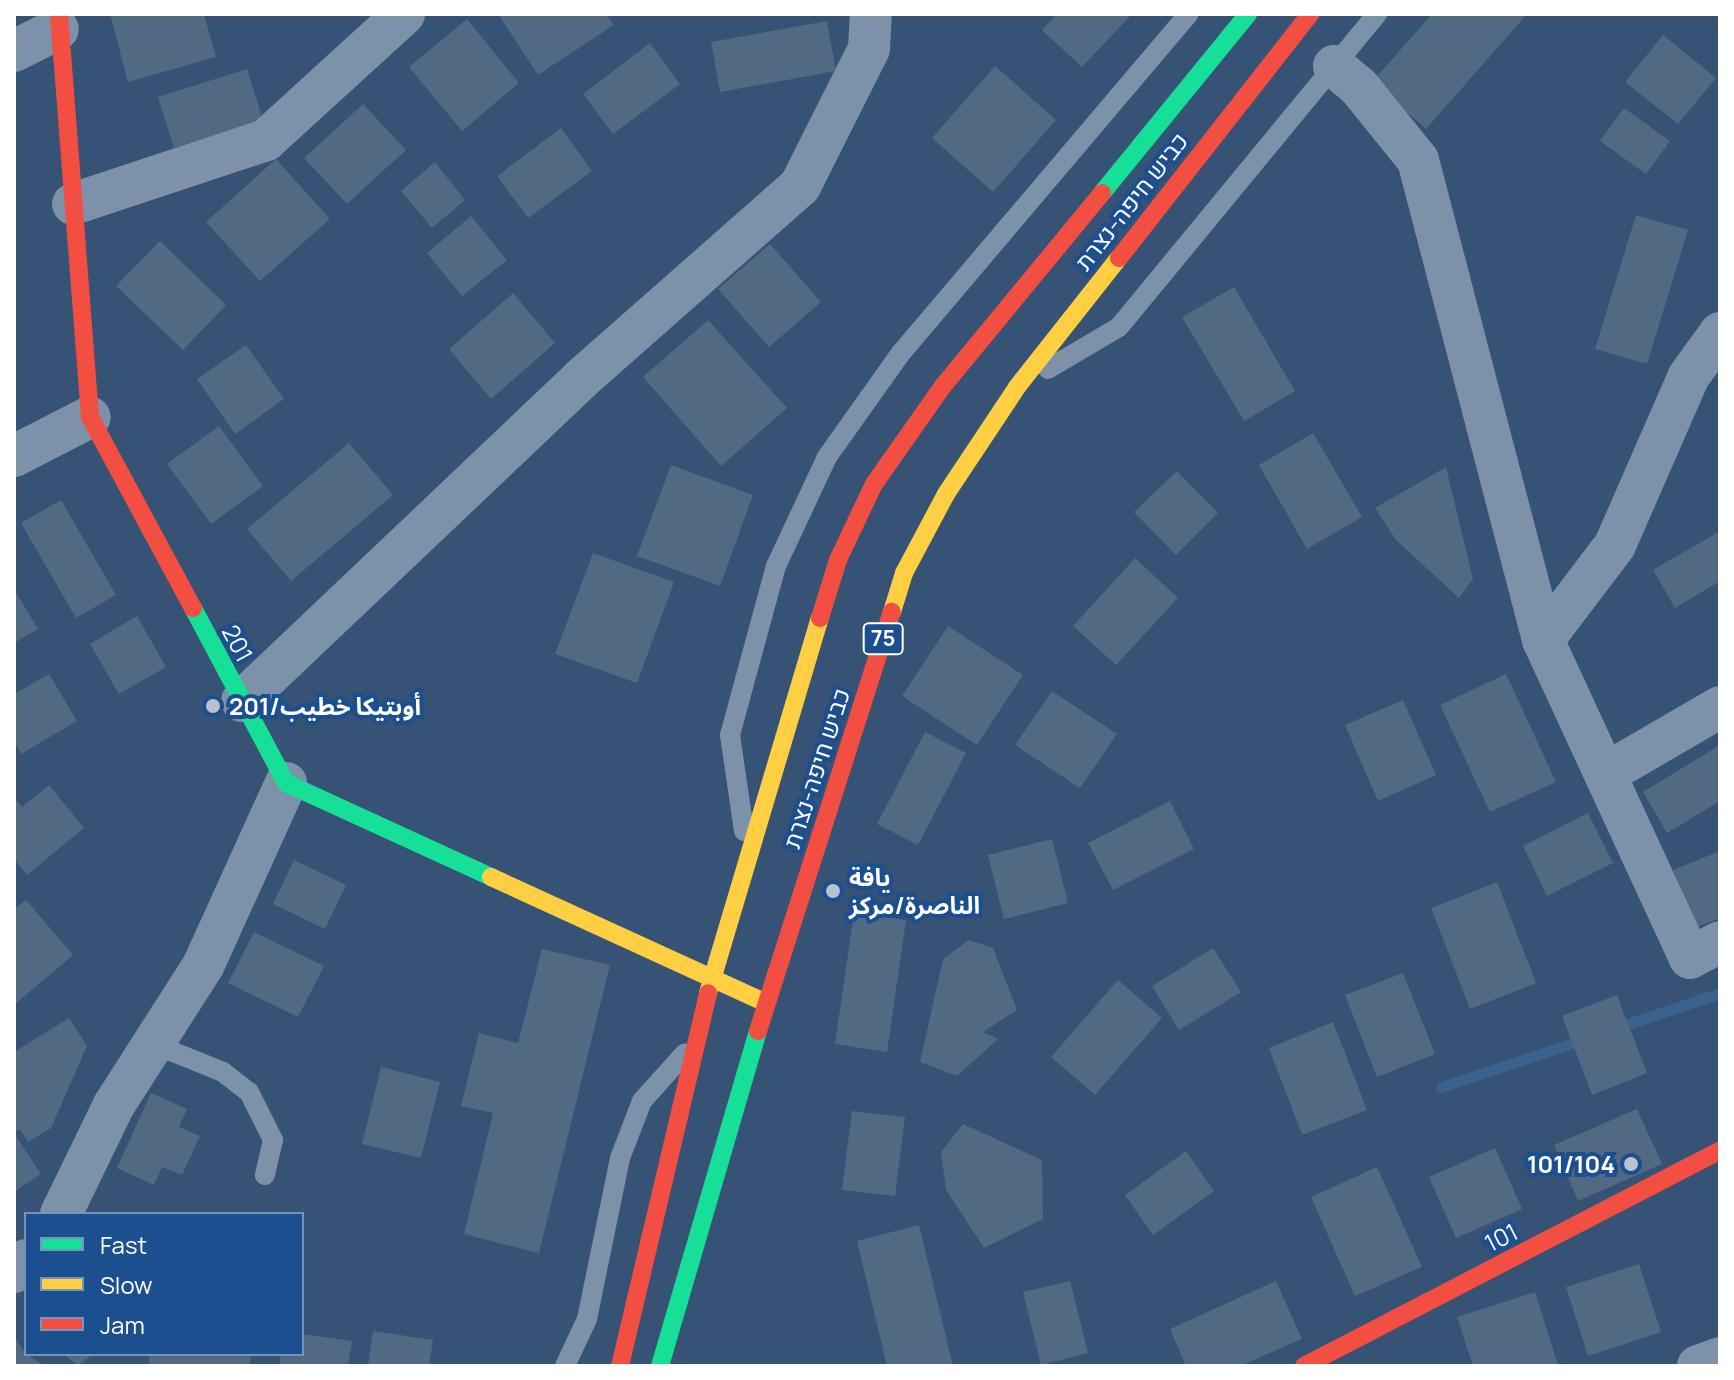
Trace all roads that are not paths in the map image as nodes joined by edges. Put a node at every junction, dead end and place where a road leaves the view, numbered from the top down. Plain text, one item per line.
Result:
1 (404, 14) edge
2 (871, 14) edge
3 (1188, 14) edge
4 (1248, 14) edge
5 (1310, 14) edge
6 (1377, 14) edge
7 (58, 22) edge
8 (14, 51) edge
9 (1334, 66) junction
10 (73, 204) junction
11 (1720, 333) edge
12 (1017, 387) junction
13 (90, 417) junction
14 (14, 456) edge
15 (1543, 640) junction
16 (242, 701) junction
17 (1720, 707) edge
18 (1605, 774) junction
19 (286, 783) junction
20 (748, 860) junction
21 (1720, 942) edge
22 (711, 980) junction
23 (766, 1003) junction
24 (698, 1038) junction
25 (156, 1045) junction
26 (1720, 1150) edge
27 (265, 1175) dead end
28 (62, 1212) edge
29 (1720, 1358) edge
30 (565, 1366) edge
31 (620, 1366) edge
32 (660, 1366) edge
33 (1304, 1366) edge
34 (1698, 1366) edge

1 - 10 street
2 - 16 street
3 - 20 lane
4 - 20 main road, כביש חיפה-נצרת
5 - 12 main road, כביש חיפה-נצרת / 75
6 - 9 lane
7 - 8 street
7 - 10 main road, 201
9 - 12 lane
9 - 15 street
10 - 13 main road, 201
11 - 15 street
12 - 23 main road, כביש חיפה-נצרת / 75
13 - 14 street
13 - 16 main road, 201
15 - 18 street
16 - 19 main road, 201
17 - 18 street
18 - 21 street
19 - 22 main road
19 - 25 street
20 - 22 main road, כביש חיפה-נצרת
22 - 23 main road
22 - 24 main road, כביש חיפה-נצרת
23 - 32 main road, כביש חיפה-נצרת / 75
24 - 30 lane
24 - 31 main road, כביש חיפה-נצרת
25 - 27 lane
25 - 28 street
26 - 33 main road, 101
29 - 34 street

